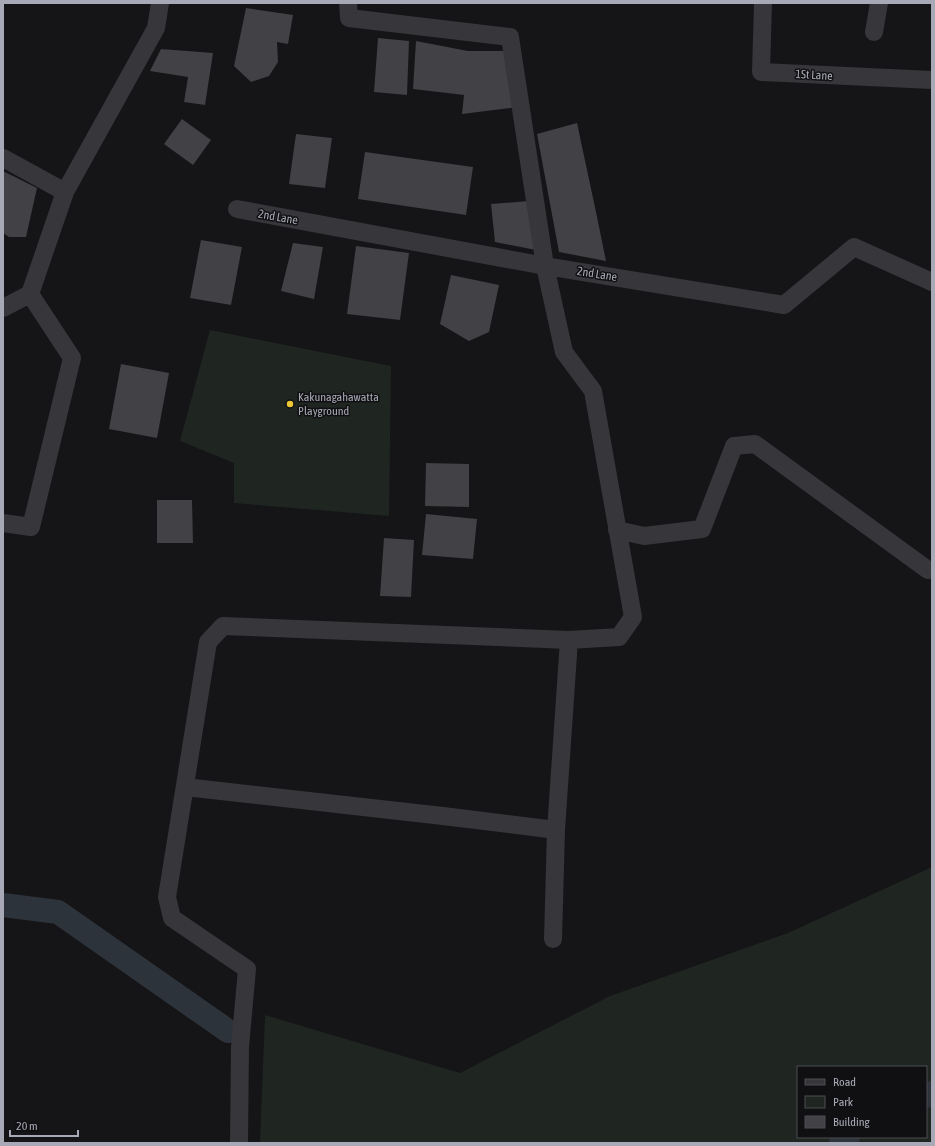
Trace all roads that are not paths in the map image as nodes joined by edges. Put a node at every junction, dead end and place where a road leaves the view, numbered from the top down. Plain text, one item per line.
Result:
1 (160, 3) edge
2 (762, 3) edge
3 (879, 3) edge
4 (349, 11) edge
5 (874, 32) dead end
6 (932, 80) edge
7 (3, 158) edge
8 (65, 192) junction
9 (237, 209) dead end
10 (545, 266) junction
11 (932, 282) edge
12 (30, 294) junction
13 (3, 308) edge
14 (3, 523) edge
15 (617, 530) junction
16 (928, 570) dead end
17 (569, 640) junction
18 (185, 787) junction
19 (556, 830) junction
20 (553, 939) dead end
21 (239, 1143) edge

1 - 8 street
2 - 6 street, 1St Lane
3 - 5 street
4 - 10 street
7 - 8 street
8 - 12 street
9 - 10 street, 2nd Lane
10 - 11 street, 2nd Lane
10 - 15 street
12 - 13 street
12 - 14 street
15 - 16 street
15 - 17 street
17 - 18 street
17 - 19 street
18 - 19 street
18 - 21 street
19 - 20 street

